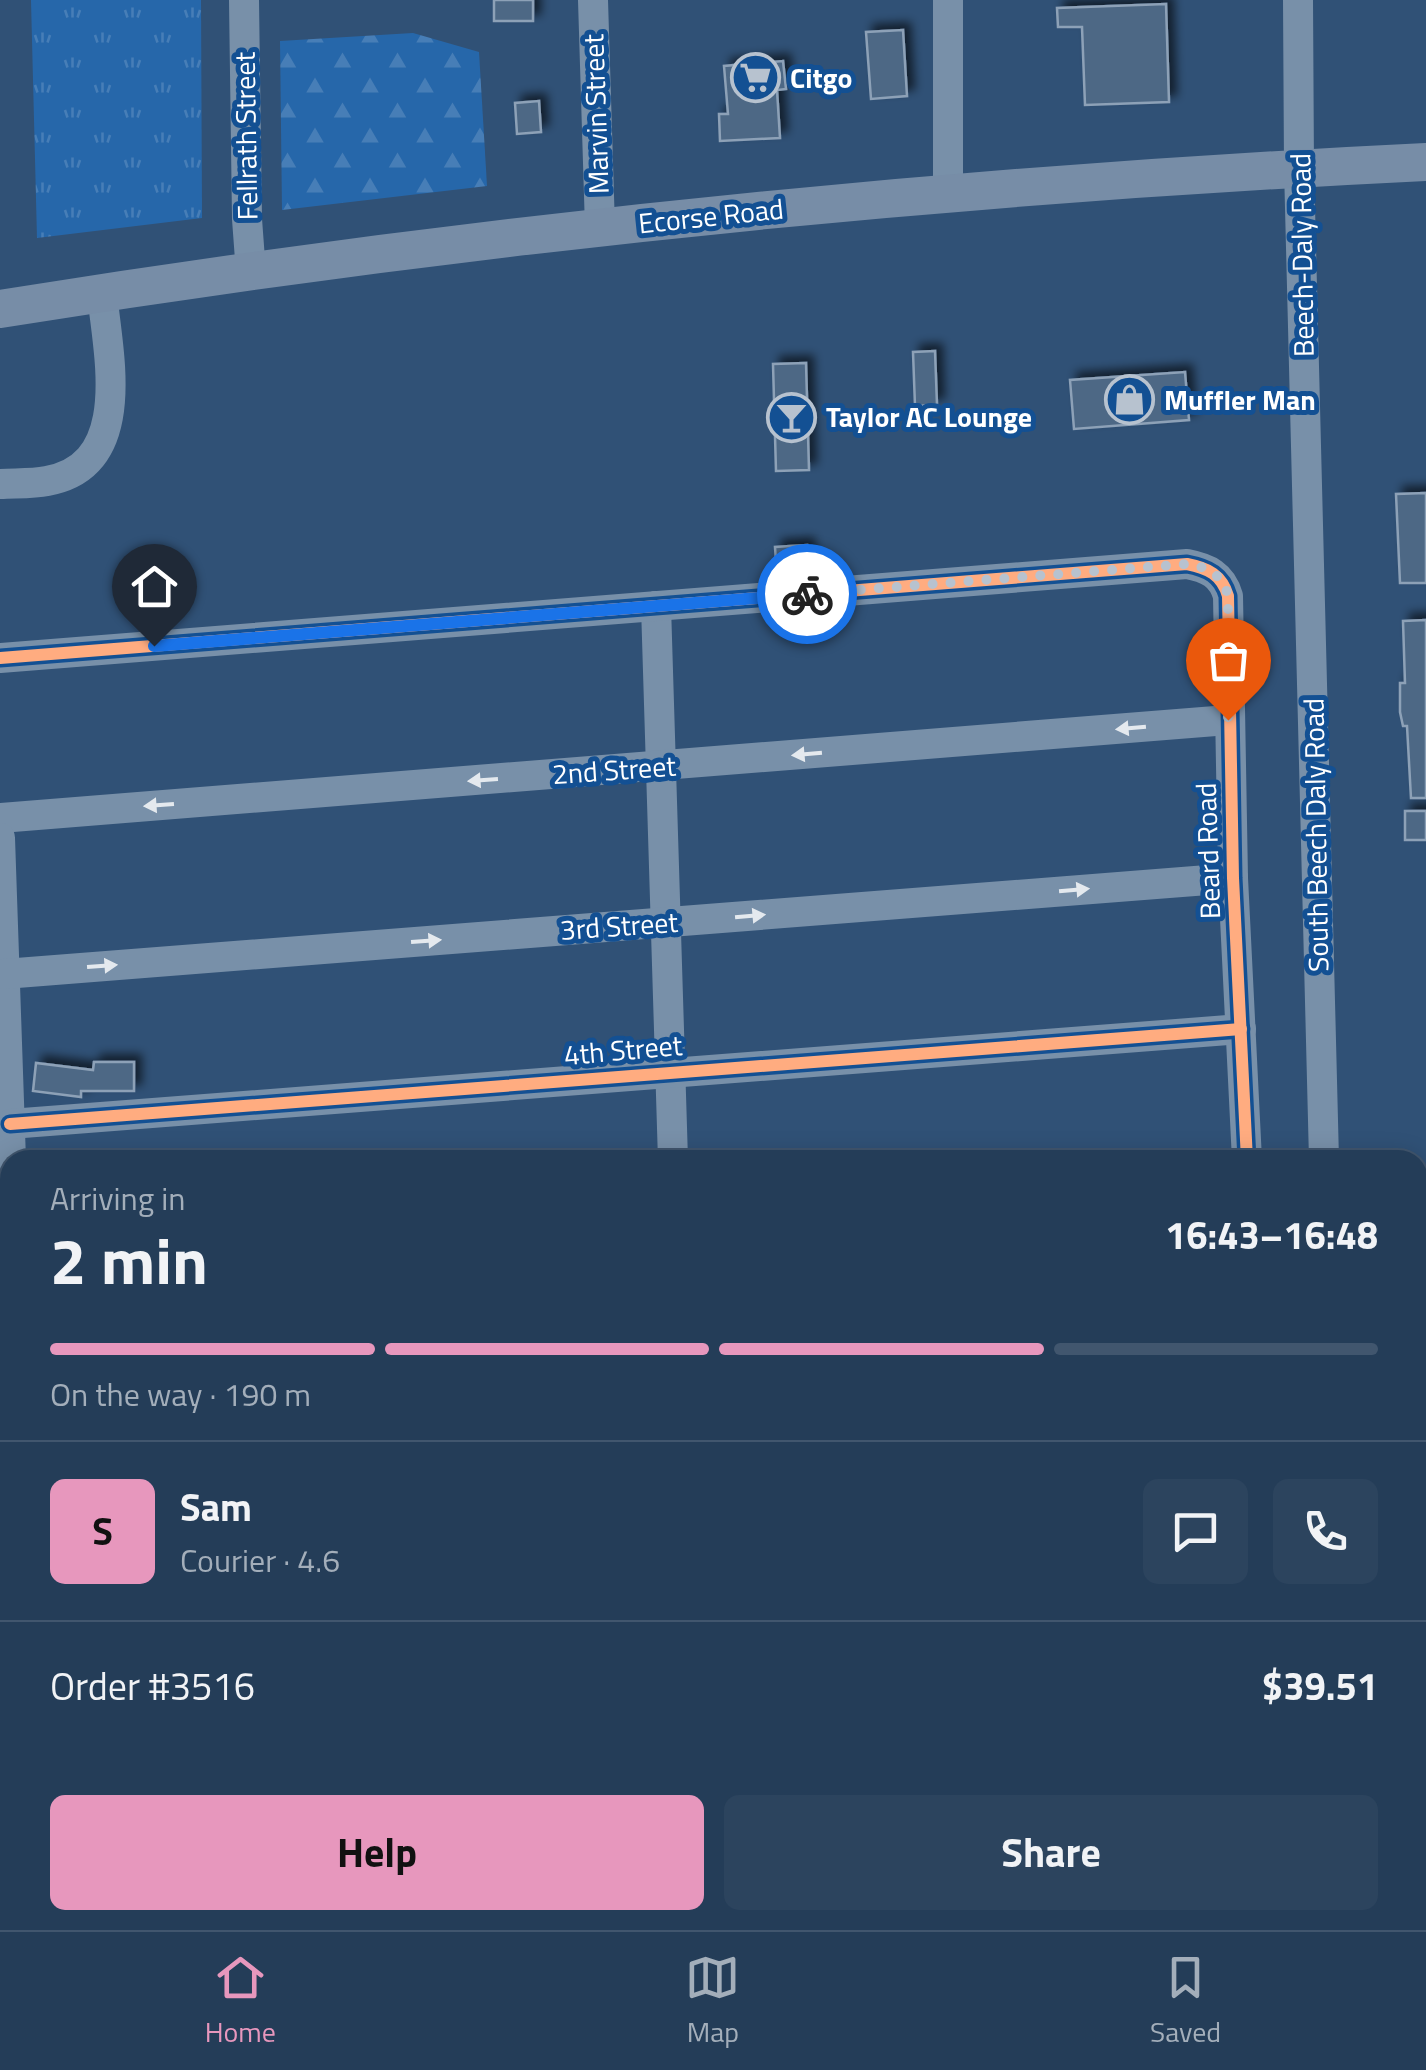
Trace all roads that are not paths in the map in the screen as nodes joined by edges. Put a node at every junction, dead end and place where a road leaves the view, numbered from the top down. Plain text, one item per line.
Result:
1 (244, 0) edge
2 (593, 0) edge
3 (948, 0) edge
4 (1298, 0) edge
5 (1426, 162) edge
6 (1299, 168) junction
7 (948, 194) junction
8 (600, 228) junction
9 (251, 272) junction
10 (102, 293) junction
11 (0, 309) edge
12 (0, 484) edge
13 (1308, 511) joint
14 (656, 606) junction
15 (0, 658) edge
16 (1228, 720) junction
17 (661, 766) junction
18 (0, 818) edge
19 (0, 838) edge
20 (1233, 878) junction
21 (666, 922) junction
22 (4, 974) junction
23 (1241, 1029) junction
24 (670, 1072) junction
25 (10, 1124) junction
26 (11, 1150) edge
27 (673, 1150) edge
28 (1247, 1150) edge
29 (1324, 1150) edge

1 - 9 street, Fellrath Street
2 - 8 street, Marvin Street
3 - 7 street
4 - 6 street, Beech-Daly Road
5 - 6 main road, Ecorse Road
6 - 7 main road, Ecorse Road
6 - 13 street, Beech-Daly Road
7 - 8 main road, Ecorse Road
8 - 9 main road, Ecorse Road
9 - 10 main road, Ecorse Road
10 - 11 main road, Ecorse Road
10 - 12 street
13 - 29 street, South Beech Daly Road
14 - 15 street
14 - 16 street, Beard Road
14 - 17 street
16 -> 17 street, 2nd Street
16 - 20 street, Beard Road
17 -> 18 street, 2nd Street
17 - 21 street
19 - 22 street
21 -> 20 street, 3rd Street
20 - 23 street, Beard Road
22 -> 21 street, 3rd Street
21 - 24 street
22 - 25 street
23 - 24 street, 4th Street
23 - 28 street, Beard Road
24 - 25 street, 4th Street
24 - 27 street
25 - 26 street

